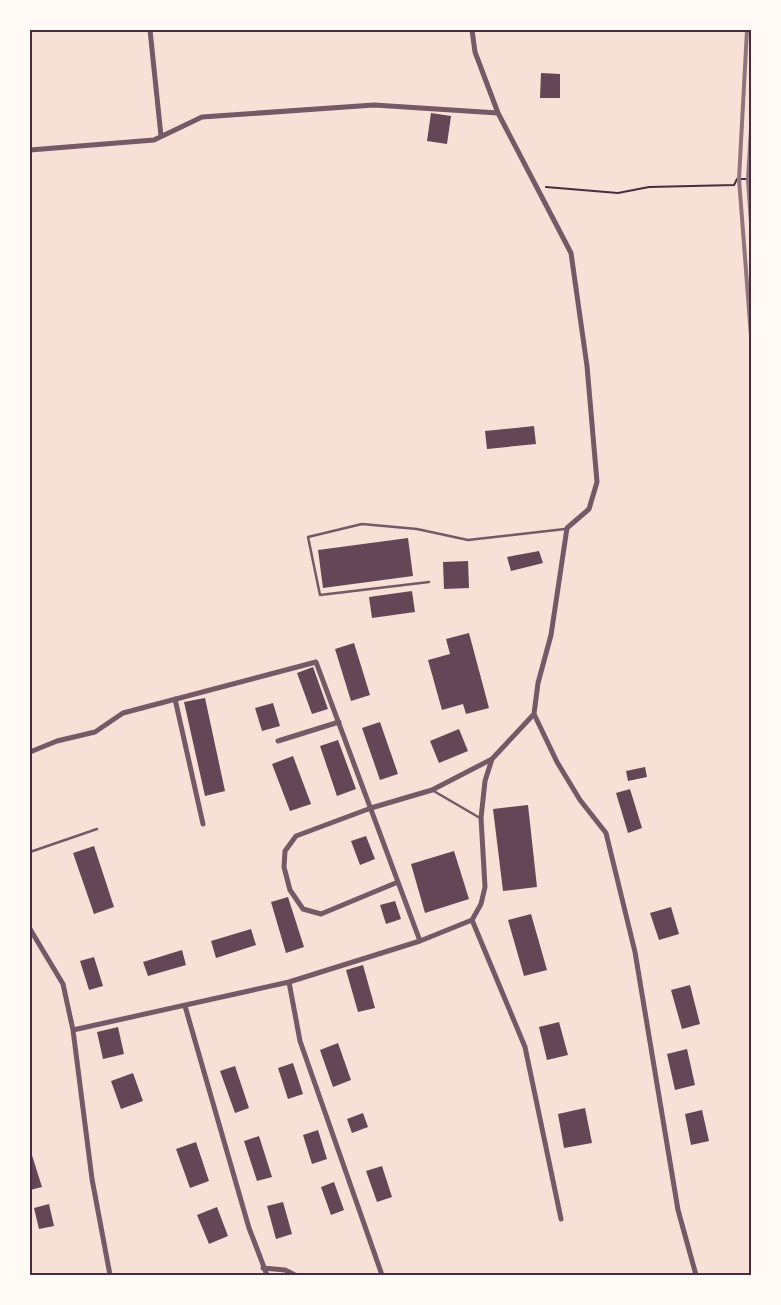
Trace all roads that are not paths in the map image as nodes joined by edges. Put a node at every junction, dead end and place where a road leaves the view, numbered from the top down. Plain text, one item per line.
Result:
1 (150, 30) edge
2 (472, 30) edge
3 (498, 113) junction
4 (161, 136) junction
5 (30, 150) edge
6 (567, 528) junction
7 (429, 582) dead end
8 (175, 699) junction
9 (534, 714) junction
10 (339, 722) junction
11 (278, 741) dead end
12 (30, 752) edge
13 (492, 759) junction
14 (432, 790) junction
15 (370, 808) junction
16 (481, 818) junction
17 (203, 824) dead end
18 (97, 828) dead end
19 (30, 852) edge
20 (398, 882) junction
21 (472, 920) junction
22 (30, 931) edge
23 (420, 941) junction
24 (289, 982) junction
25 (185, 1006) junction
26 (73, 1030) junction
27 (560, 1218) dead end
28 (263, 1268) junction
29 (110, 1275) edge
30 (267, 1275) edge
31 (295, 1275) edge
32 (382, 1275) edge
33 (696, 1275) edge

1 - 4 street
2 - 3 street
3 - 4 street
3 - 6 street
4 - 5 street
6 - 7 lane
6 - 9 street
8 - 10 street
8 - 12 street
8 - 17 street
9 - 13 street
9 - 33 street
10 - 11 street
10 - 15 street
13 - 14 street
13 - 16 street
14 - 15 street
14 - 16 lane
15 - 20 street
15 - 20 street
16 - 21 street
18 - 19 lane
20 - 23 street
21 - 23 street
21 - 27 street
22 - 26 street
23 - 24 street
24 - 25 street
24 - 32 street
25 - 26 street
25 - 28 street
26 - 29 street
28 - 30 street
28 - 31 street

